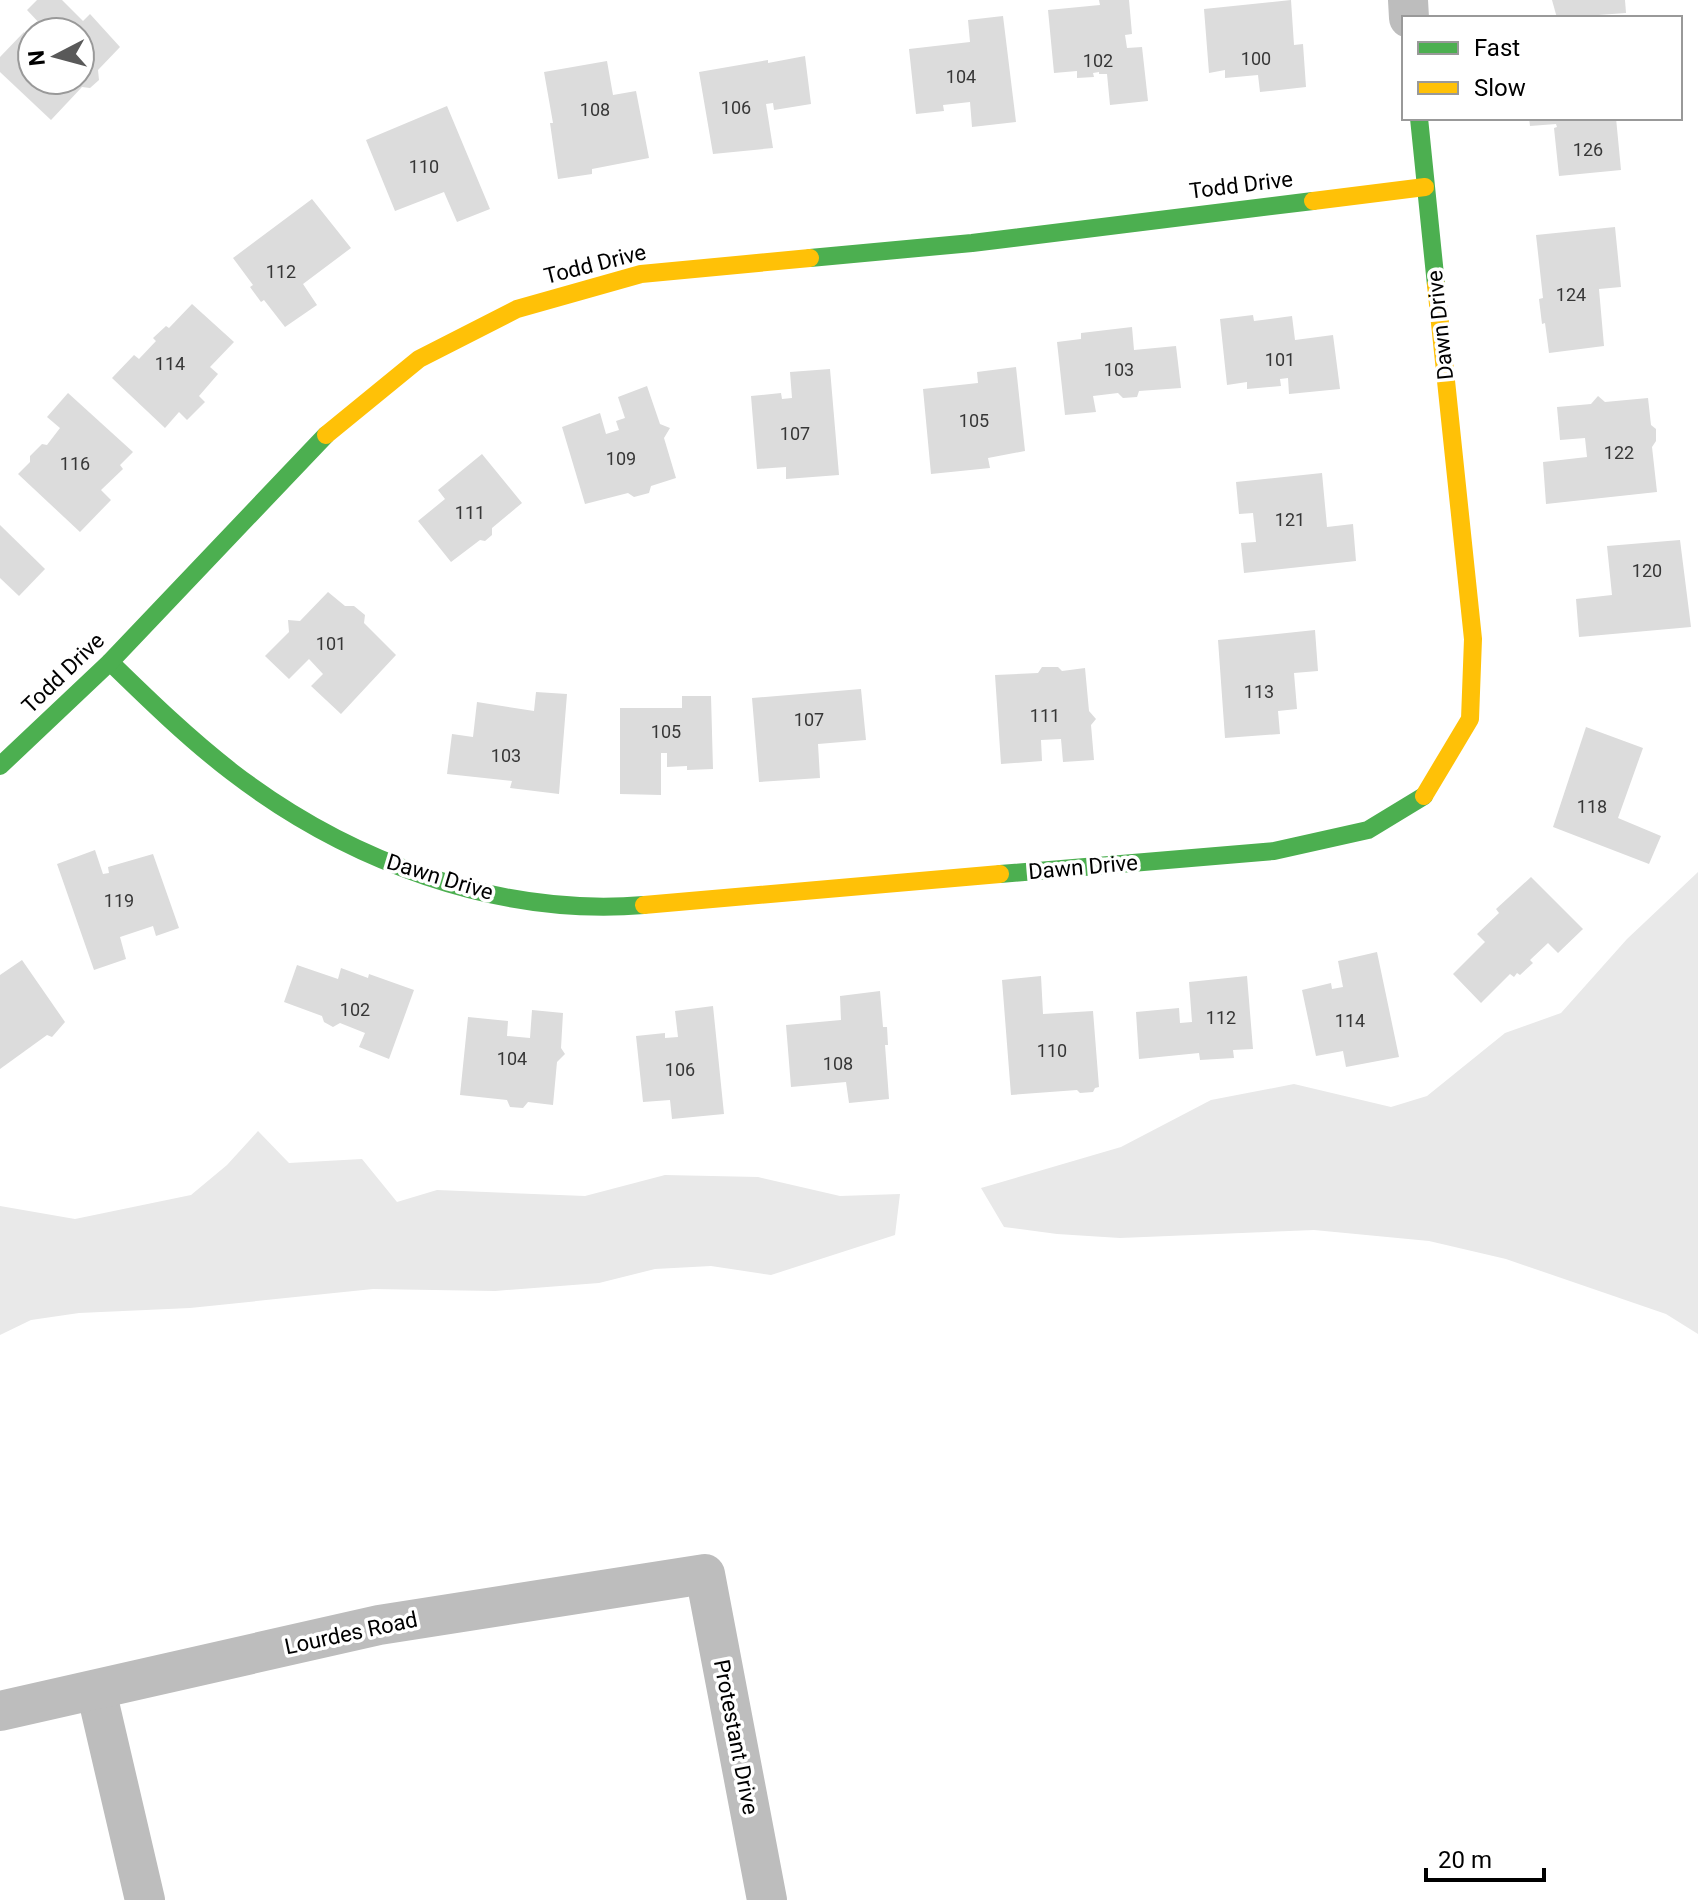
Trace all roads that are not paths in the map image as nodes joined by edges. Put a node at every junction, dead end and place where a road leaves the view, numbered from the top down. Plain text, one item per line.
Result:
1 (1419, 120) edge
2 (1425, 187) junction
3 (110, 662) junction
4 (0, 766) edge
5 (705, 1574) joint
6 (96, 1690) junction
7 (0, 1711) edge
8 (145, 1900) edge
9 (767, 1900) edge

1 - 2 street, Dawn Drive
2 - 3 street, Todd Drive
2 - 3 street, Dawn Drive
3 - 4 street, Todd Drive
5 - 6 street, Lourdes Road
5 - 9 street, Protestant Drive
6 - 7 street, Lourdes Road
6 - 8 street

